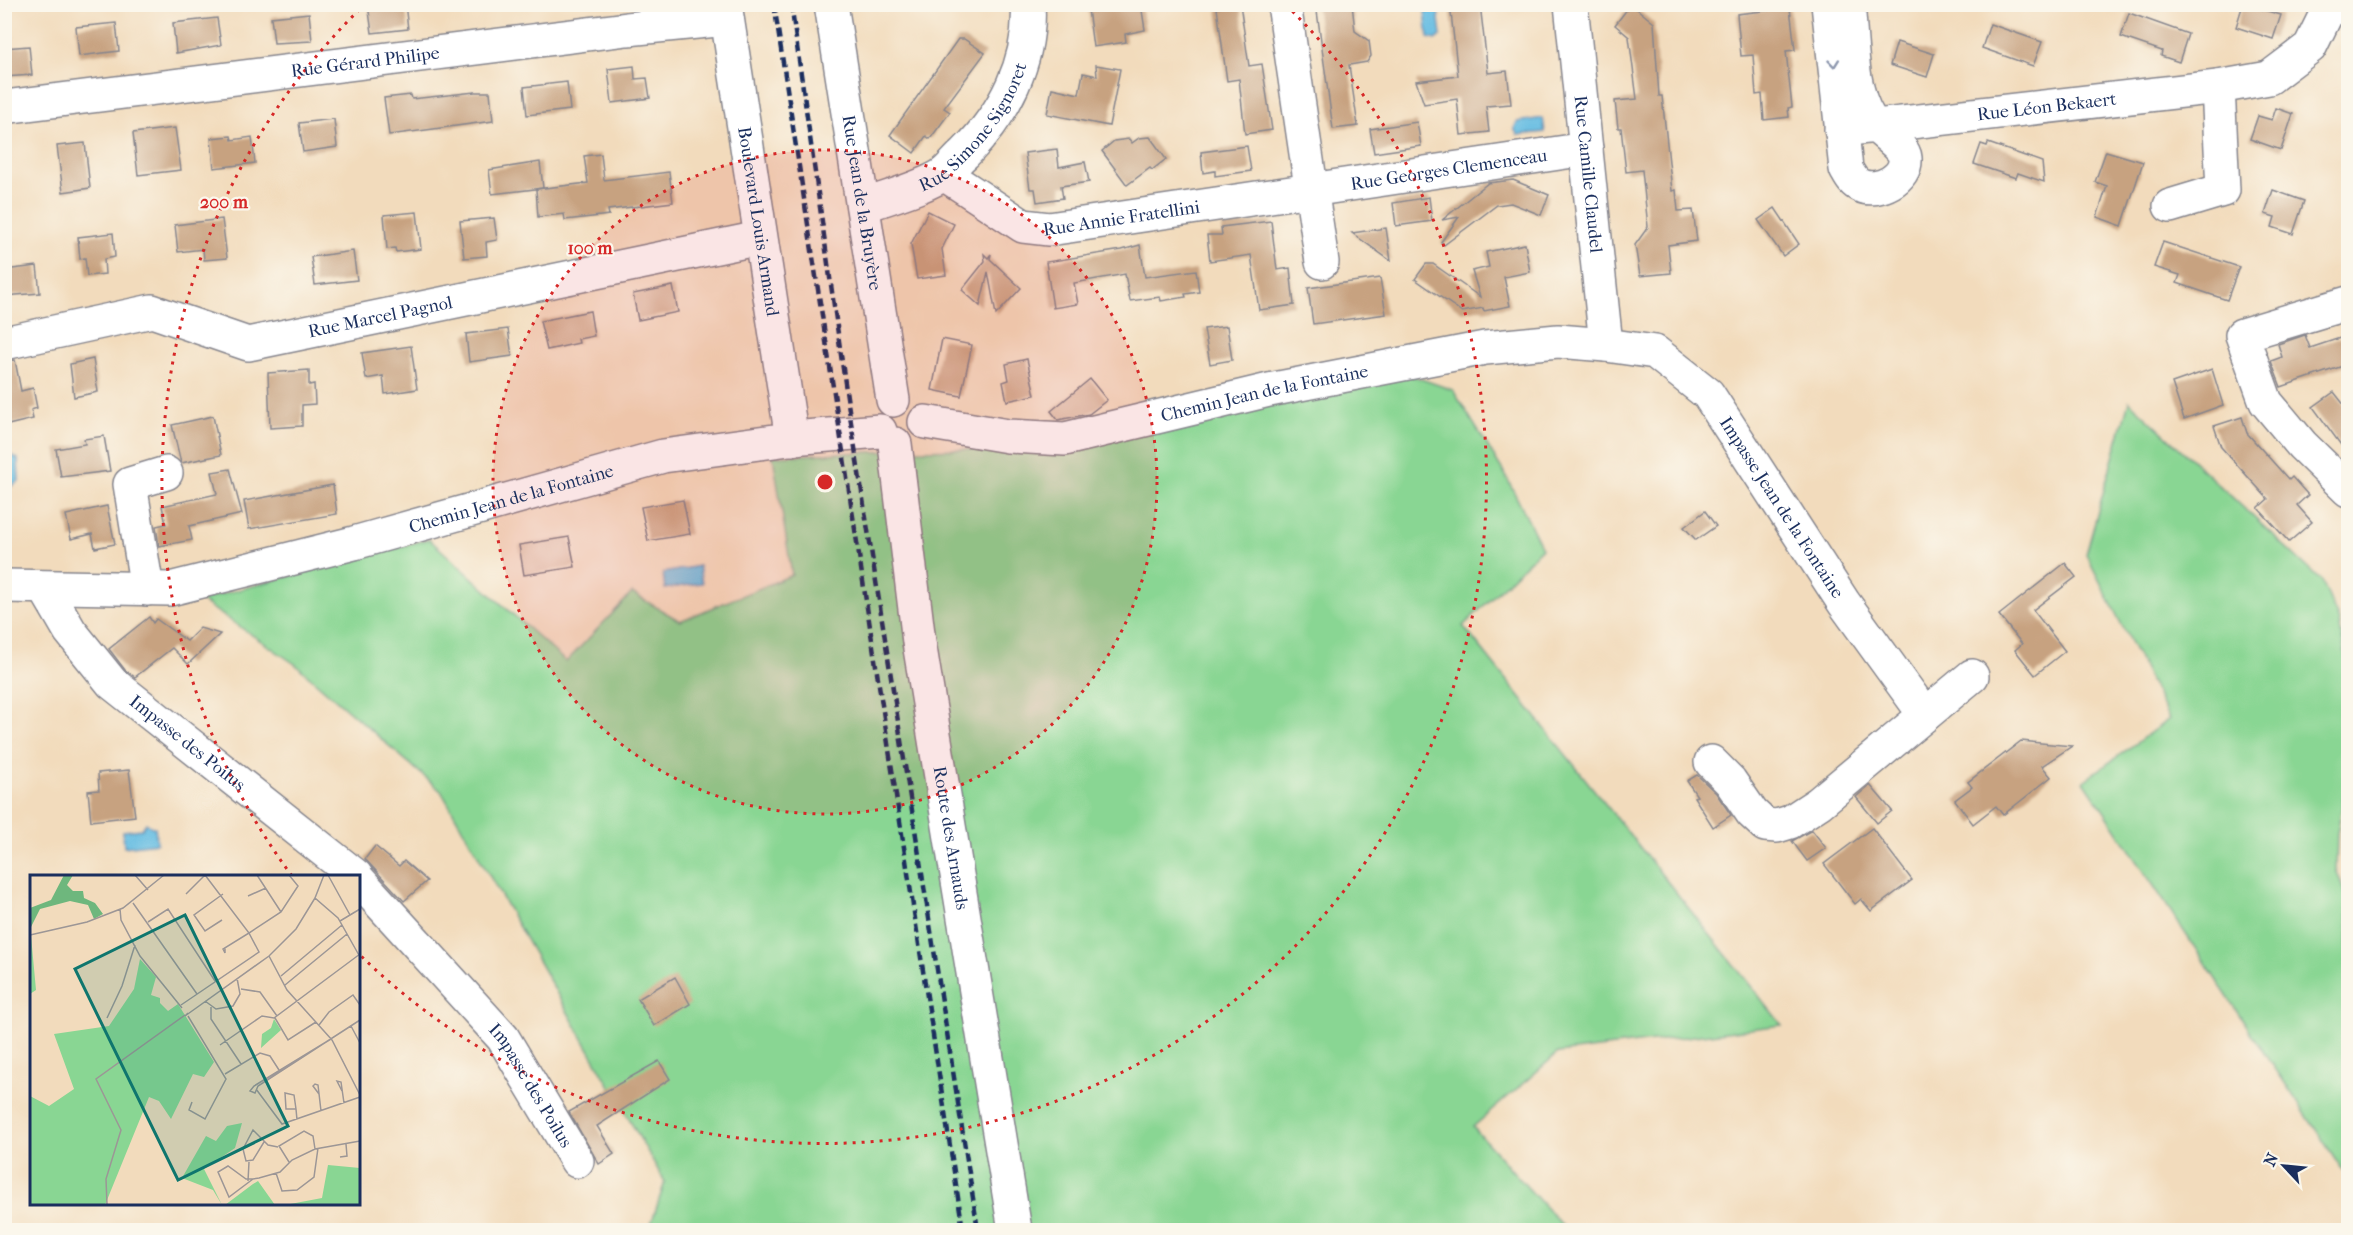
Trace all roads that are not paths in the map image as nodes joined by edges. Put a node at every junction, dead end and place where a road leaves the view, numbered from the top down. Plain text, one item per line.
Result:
1 (831, 4) edge
2 (1028, 4) edge
3 (1284, 4) edge
4 (1570, 4) edge
5 (1828, 4) edge
6 (1848, 4) edge
7 (2331, 4) edge
8 (726, 12) edge
9 (2218, 87) junction
10 (4, 107) edge
11 (1876, 126) junction
12 (1841, 130) junction
13 (1586, 148) junction
14 (944, 174) junction
15 (1312, 190) junction
16 (863, 206) junction
17 (2170, 206) dead end
18 (760, 238) junction
19 (1322, 262) dead end
20 (2349, 303) edge
21 (4, 343) edge
22 (1606, 345) junction
23 (893, 400) junction
24 (925, 422) junction
25 (888, 438) junction
26 (792, 439) junction
27 (166, 473) dead end
28 (2349, 490) edge
29 (4, 586) edge
30 (45, 588) junction
31 (147, 589) junction
32 (1972, 676) dead end
33 (1925, 715) junction
34 (1711, 762) dead end
35 (353, 875) edge
36 (360, 881) edge
37 (577, 1161) dead end
38 (1015, 1230) edge

1 - 16 street, Rue Jean de la Bruyère
2 - 14 street, Rue Simone Signoret
3 - 15 street
4 - 13 street, Rue Camille Claudel
5 -> 12 street
6 - 11 street
7 - 9 street, Rue Léon Bekaert
8 - 10 street, Rue Gérard Philipe
8 - 18 street, Boulevard Louis Armand
9 - 11 street, Rue Léon Bekaert
9 - 17 street
11 - 12 street
11 - 12 street
13 - 15 street, Rue Georges Clemenceau
13 - 22 street, Rue Camille Claudel
14 - 15 street, Rue Annie Fratellini
14 - 16 street, Rue Simone Signoret
15 - 19 street
16 - 23 street, Rue Jean de la Bruyère
18 - 21 street, Rue Marcel Pagnol
18 - 26 street, Boulevard Louis Armand
20 - 28 street
22 - 24 street, Chemin Jean de la Fontaine
22 - 33 street, Impasse Jean de la Fontaine
23 - 24 street
23 - 25 street
24 - 25 street
25 - 26 street, Chemin Jean de la Fontaine
25 - 38 street, Route des Arnauds
26 - 31 street, Chemin Jean de la Fontaine
27 - 31 street
29 - 30 street, Chemin Jean de la Fontaine
30 - 31 street, Chemin Jean de la Fontaine
30 - 35 street, Impasse des Poilus
32 - 33 street
33 - 34 street
36 - 37 street, Impasse des Poilus

